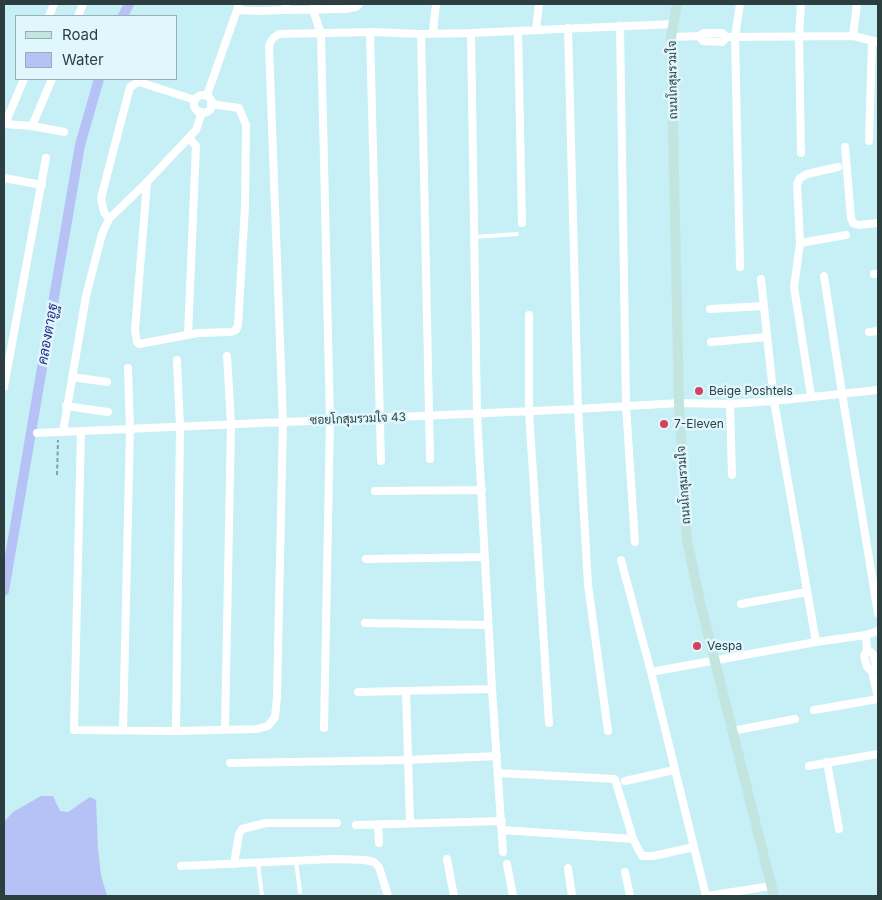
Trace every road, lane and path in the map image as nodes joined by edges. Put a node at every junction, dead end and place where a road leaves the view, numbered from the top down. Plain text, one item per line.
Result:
1 (359, 4) edge
2 (436, 4) edge
3 (539, 4) edge
4 (677, 4) edge
5 (740, 4) edge
6 (801, 4) edge
7 (857, 4) edge
8 (238, 7) edge
9 (285, 7) edge
10 (314, 7) edge
11 (674, 24) junction
12 (620, 26) junction
13 (568, 28) junction
14 (536, 30) junction
15 (518, 31) junction
16 (370, 32) junction
17 (433, 32) junction
18 (472, 33) junction
19 (321, 34) junction
20 (421, 34) junction
21 (853, 36) junction
22 (672, 37) junction
23 (731, 37) junction
24 (798, 37) junction
25 (875, 42) edge
26 (24, 80) edge
27 (52, 80) edge
28 (207, 96) junction
29 (195, 100) junction
30 (211, 104) junction
31 (202, 112) junction
32 (4, 124) edge
33 (32, 126) junction
34 (64, 132) dead end
35 (189, 138) junction
36 (869, 141) dead end
37 (845, 147) dead end
38 (800, 152) dead end
39 (46, 158) dead end
40 (838, 167) dead end
41 (4, 178) edge
42 (148, 182) junction
43 (42, 185) junction
44 (109, 219) junction
45 (522, 223) dead end
46 (878, 223) edge
47 (517, 234) dead end
48 (846, 235) dead end
49 (474, 238) junction
50 (800, 242) junction
51 (740, 267) dead end
52 (824, 276) dead end
53 (761, 279) dead end
54 (764, 306) junction
55 (710, 309) dead end
56 (529, 315) dead end
57 (878, 331) edge
58 (868, 332) dead end
59 (188, 335) junction
60 (767, 337) junction
61 (711, 342) dead end
62 (228, 356) dead end
63 (177, 360) dead end
64 (128, 368) dead end
65 (72, 377) junction
66 (107, 382) dead end
67 (4, 387) edge
68 (878, 390) edge
69 (842, 393) junction
70 (812, 396) junction
71 (774, 401) junction
72 (679, 403) junction
73 (730, 404) junction
74 (66, 406) junction
75 (626, 406) junction
76 (578, 409) junction
77 (529, 411) junction
78 (108, 412) dead end
79 (478, 414) junction
80 (428, 416) junction
81 (379, 418) junction
82 (330, 420) junction
83 (283, 422) junction
84 (231, 424) junction
85 (180, 426) junction
86 (130, 429) junction
87 (81, 431) junction
88 (61, 432) junction
89 (37, 433) dead end
90 (430, 460) dead end
91 (381, 461) dead end
92 (57, 475) dead end
93 (732, 475) dead end
94 (482, 490) junction
95 (375, 491) dead end
96 (634, 542) dead end
97 (484, 557) junction
98 (366, 559) dead end
99 (621, 560) dead end
100 (807, 592) junction
101 (741, 604) dead end
102 (878, 613) edge
103 (365, 624) dead end
104 (488, 625) junction
105 (878, 631) edge
106 (866, 635) junction
107 (816, 642) junction
108 (715, 660) junction
109 (651, 672) junction
110 (492, 689) junction
111 (406, 690) junction
112 (358, 692) dead end
113 (878, 698) edge
114 (814, 710) dead end
115 (796, 719) dead end
116 (549, 722) dead end
117 (324, 728) dead end
118 (225, 729) junction
119 (124, 730) junction
120 (176, 731) junction
121 (608, 731) dead end
122 (732, 732) junction
123 (878, 754) edge
124 (497, 756) junction
125 (408, 760) junction
126 (827, 762) junction
127 (230, 763) dead end
128 (808, 766) dead end
129 (674, 770) junction
130 (498, 773) junction
131 (626, 781) dead end
132 (502, 821) junction
133 (337, 823) dead end
134 (378, 824) junction
135 (410, 824) junction
136 (356, 825) dead end
137 (839, 829) dead end
138 (502, 830) junction
139 (633, 839) junction
140 (379, 843) dead end
141 (694, 847) junction
142 (503, 852) dead end
143 (447, 859) dead end
144 (296, 861) junction
145 (258, 863) junction
146 (234, 864) junction
147 (507, 864) dead end
148 (181, 866) dead end
149 (568, 868) dead end
150 (625, 872) dead end
151 (771, 886) junction
152 (300, 892) dead end
153 (262, 896) edge
154 (388, 896) edge
155 (454, 896) edge
156 (513, 896) edge
157 (572, 896) edge
158 (630, 896) edge
159 (706, 896) edge
160 (774, 896) edge

1 - 10 street
2 - 17 street
3 - 14 street
4 - 11 street, ถนนโกสุมรวมใจ
5 - 23 street
6 - 24 street
7 - 21 street
8 - 9 street
8 - 28 street
9 - 10 street
10 - 19 street
11 - 12 street
11 - 22 street, ถนนโกสุมรวมใจ
12 - 13 street
12 - 75 street
13 - 14 street
13 - 76 street
14 - 15 street
15 - 18 street
15 - 45 street
16 - 19 street
16 - 20 street
16 - 81 street
17 - 18 street
17 - 20 street
18 - 49 street
19 - 82 street
19 - 83 street
20 - 80 street
21 - 24 street
21 - 25 street
22 - 23 street
22 - 72 street, ถนนโกสุมรวมใจ
23 - 24 street
23 - 51 street
24 - 38 street
25 - 36 street
26 - 32 street
27 - 33 street
28 - 29 street
28 - 30 street
29 - 31 street
29 - 44 street
30 - 31 street
30 - 59 street
31 - 35 street
32 - 33 street
33 - 34 street
35 - 42 street
35 - 59 street
37 - 46 street
39 - 43 street
40 - 50 street
41 - 43 street
42 - 44 street
42 - 59 street
43 - 67 street
44 - 65 street
47 - 49 lane
48 - 50 street
49 - 79 street
50 - 70 street
52 - 69 street
53 - 54 street
54 - 55 street
54 - 60 street
56 - 77 street
57 - 58 street
60 - 61 street
60 - 71 street
62 - 84 street
63 - 85 street
64 - 86 street
65 - 66 street
65 - 74 street
68 - 69 street, ซอยโกสุมรวมใจ 43
69 - 70 street, ซอยโกสุมรวมใจ 43
69 - 102 street
70 - 71 street, ซอยโกสุมรวมใจ 43
71 - 73 street, ซอยโกสุมรวมใจ 43
71 - 100 street
72 - 73 street, ซอยโกสุมรวมใจ 43
72 - 75 street, ซอยโกสุมรวมใจ 43
72 - 108 street, ถนนโกสุมรวมใจ
73 - 93 street
74 - 78 street
74 - 88 street
75 - 76 street, ซอยโกสุมรวมใจ 43
75 - 96 street
76 - 77 street, ซอยโกสุมรวมใจ 43
76 - 121 street
77 - 79 street, ซอยโกสุมรวมใจ 43
77 - 116 street
79 - 80 street, ซอยโกสุมรวมใจ 43
79 - 94 street
80 - 81 street, ซอยโกสุมรวมใจ 43
80 - 90 street
81 - 82 street, ซอยโกสุมรวมใจ 43
81 - 91 street
82 - 83 street, ซอยโกสุมรวมใจ 43
82 - 117 street
83 - 84 street, ซอยโกสุมรวมใจ 43
83 - 118 street
84 - 85 street, ซอยโกสุมรวมใจ 43
84 - 118 street
85 - 86 street, ซอยโกสุมรวมใจ 43
85 - 120 street
86 - 87 street, ซอยโกสุมรวมใจ 43
86 - 119 street
87 - 88 street, ซอยโกสุมรวมใจ 43
87 - 119 street
88 - 89 street, ซอยโกสุมรวมใจ 43
88 - 92 path
94 - 95 street
94 - 97 street
97 - 98 street
97 - 104 street
99 - 109 street
100 - 101 street
100 - 107 street
103 - 104 street
104 - 110 street
105 - 106 street
106 - 107 street
106 - 113 street
107 - 108 street
108 - 109 street
108 - 122 street, ถนนโกสุมรวมใจ
109 - 129 street
110 - 111 street
110 - 124 street
111 - 112 street
111 - 125 street
113 - 114 street
115 - 122 street
118 - 120 street
119 - 120 street
122 - 151 street, ถนนโกสุมรวมใจ
123 - 126 street
124 - 125 street
124 - 130 street
125 - 127 street
125 - 135 street
126 - 128 street
126 - 137 street
129 - 131 street
129 - 141 street
130 - 132 street
130 - 139 street
132 - 135 street
132 - 138 street
133 - 146 street
134 - 135 street
134 - 136 street
134 - 140 street
138 - 139 street
138 - 142 street
139 - 141 street
141 - 159 street
143 - 155 street
144 - 145 street
144 - 152 lane
144 - 154 street
145 - 146 street
145 - 153 lane
146 - 148 street
147 - 156 street
149 - 157 street
150 - 158 street
151 - 159 street
151 - 160 street, ถนนโกสุมรวมใจ

